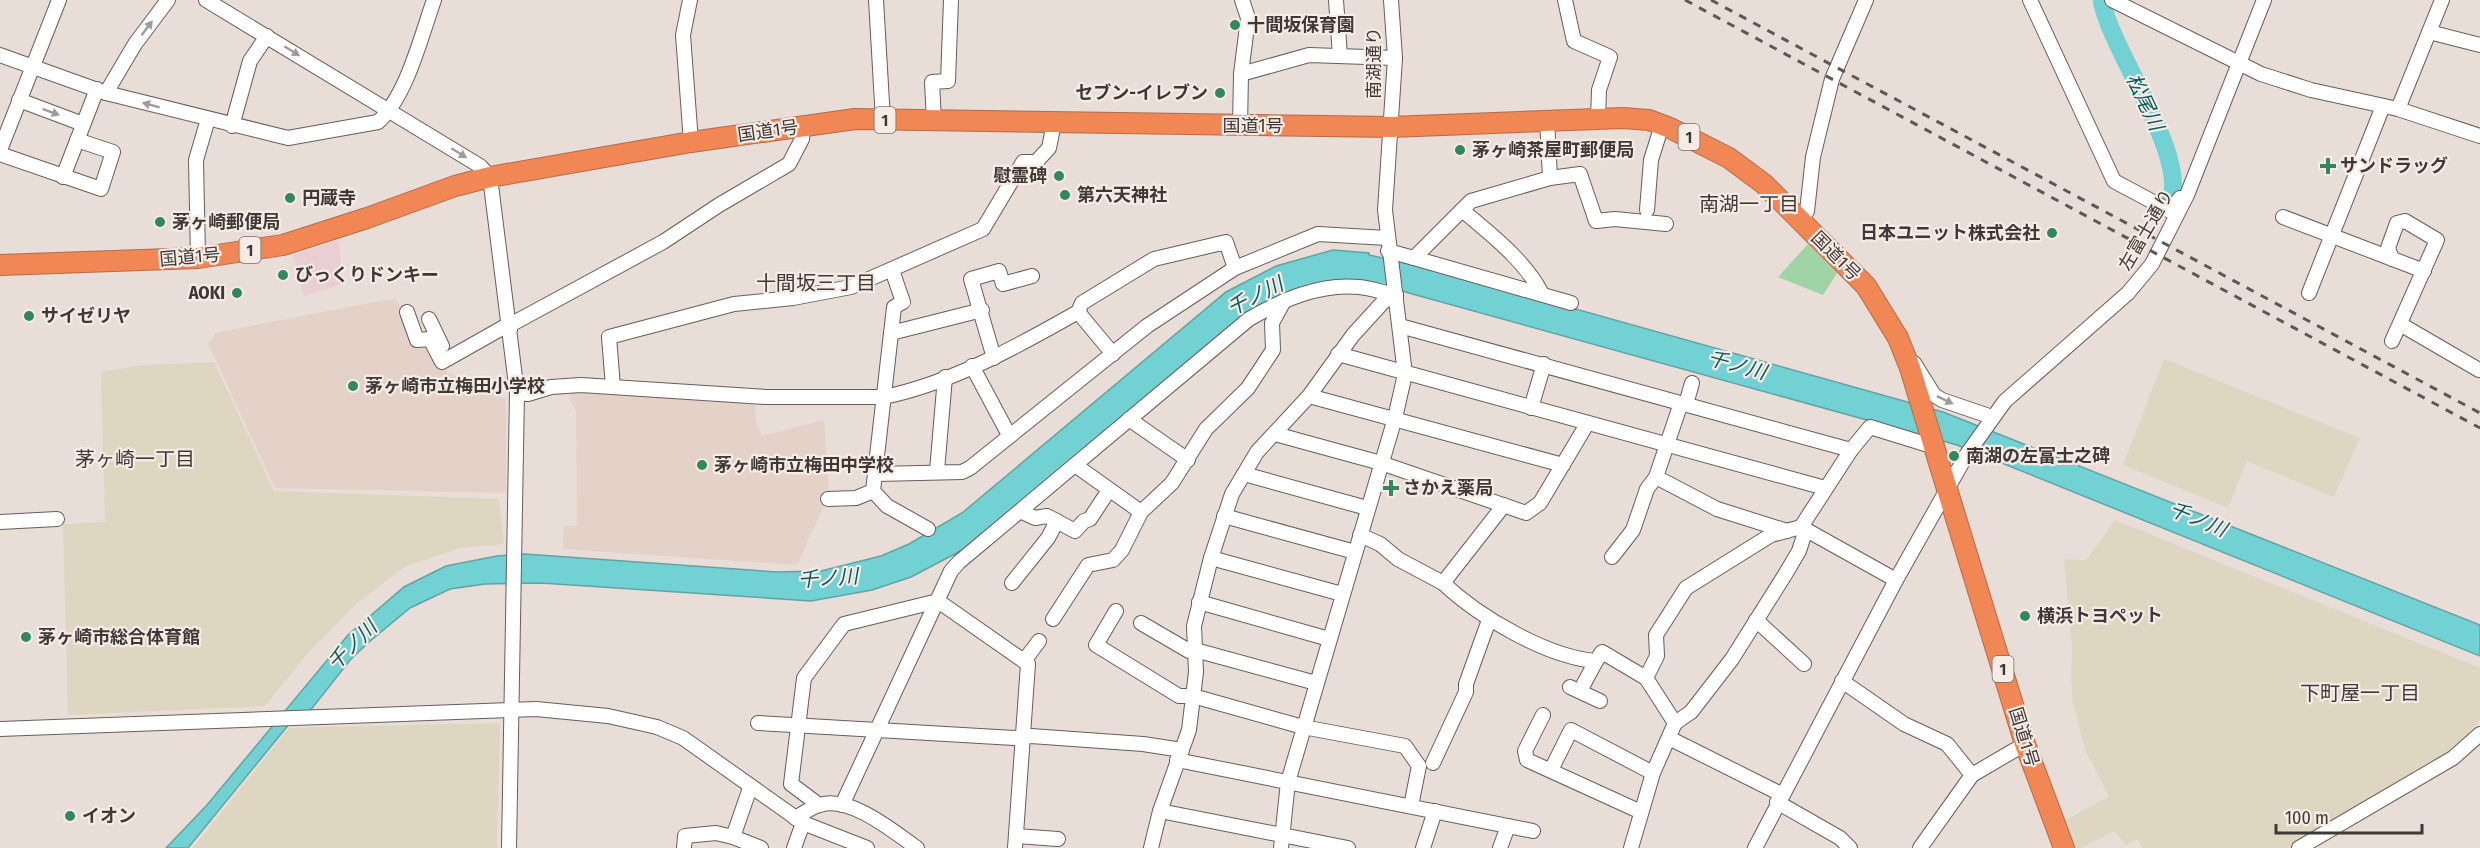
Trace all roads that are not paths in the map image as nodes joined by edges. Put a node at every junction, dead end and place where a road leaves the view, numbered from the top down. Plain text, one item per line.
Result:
1 (59, 0) edge
2 (168, 0) edge
3 (206, 0) edge
4 (434, 0) edge
5 (690, 0) edge
6 (876, 0) edge
7 (951, 0) edge
8 (1242, 0) edge
9 (1336, 0) edge
10 (1391, 0) edge
11 (1564, 0) edge
12 (1866, 0) edge
13 (2030, 0) edge
14 (2112, 0) edge
15 (2264, 0) edge
16 (2442, 0) edge
17 (2429, 32) junction
18 (267, 36) junction
19 (2480, 45) edge
20 (0, 55) edge
21 (1340, 56) junction
22 (1395, 58) junction
23 (2238, 64) junction
24 (33, 66) junction
25 (1241, 74) junction
26 (101, 91) junction
27 (19, 100) junction
28 (2383, 106) junction
29 (2398, 109) junction
30 (390, 111) junction
31 (208, 119) junction
32 (1547, 119) junction
33 (1598, 119) junction
34 (883, 120) junction
35 (934, 121) junction
36 (1054, 123) junction
37 (83, 124) junction
38 (803, 125) junction
39 (1662, 125) junction
40 (232, 126) junction
41 (1240, 126) junction
42 (1391, 126) junction
43 (2480, 136) edge
44 (77, 140) junction
45 (691, 142) junction
46 (0, 152) edge
47 (63, 177) junction
48 (490, 177) junction
49 (1550, 178) junction
50 (2187, 195) junction
51 (1462, 210) junction
52 (1647, 210) dead end
53 (2283, 217) dead end
54 (1802, 221) junction
55 (1666, 224) dead end
56 (2331, 235) junction
57 (1388, 245) junction
58 (198, 258) junction
59 (1414, 258) junction
60 (2392, 259) junction
61 (0, 265) edge
62 (1235, 268) junction
63 (892, 270) junction
64 (2424, 271) junction
65 (1032, 276) dead end
66 (2309, 293) dead end
67 (1542, 294) junction
68 (1396, 295) junction
69 (1284, 301) junction
70 (1571, 303) dead end
71 (982, 310) junction
72 (407, 312) dead end
73 (1078, 312) junction
74 (429, 319) dead end
75 (2400, 324) junction
76 (1400, 326) junction
77 (510, 327) junction
78 (891, 333) junction
79 (1898, 338) junction
80 (2392, 341) dead end
81 (1113, 354) junction
82 (1338, 354) junction
83 (994, 358) junction
84 (448, 359) junction
85 (1544, 364) junction
86 (972, 366) junction
87 (2478, 373) edge
88 (1405, 374) junction
89 (945, 377) junction
90 (1692, 383) dead end
91 (613, 387) junction
92 (516, 393) junction
93 (1309, 396) junction
94 (884, 397) junction
95 (1684, 404) junction
96 (1531, 408) junction
97 (1395, 418) junction
98 (1129, 419) junction
99 (1991, 419) junction
100 (1587, 424) junction
101 (1275, 434) junction
102 (1010, 435) junction
103 (1935, 445) junction
104 (1667, 446) junction
105 (1851, 450) junction
106 (1188, 460) junction
107 (1381, 464) junction
108 (1075, 465) junction
109 (1563, 465) junction
110 (937, 471) junction
111 (877, 474) junction
112 (1244, 474) junction
113 (1656, 477) junction
114 (1948, 487) junction
115 (1825, 488) junction
116 (1109, 490) junction
117 (873, 491) junction
118 (828, 499) dead end
119 (1504, 505) junction
120 (1368, 508) junction
121 (1022, 512) junction
122 (1141, 512) junction
123 (1224, 516) junction
124 (57, 519) dead end
125 (1057, 521) junction
126 (0, 522) edge
127 (928, 529) dead end
128 (1799, 529) junction
129 (1360, 535) junction
130 (1355, 552) junction
131 (1612, 557) dead end
132 (1211, 558) junction
133 (1896, 580) junction
134 (1012, 583) dead end
135 (1443, 583) junction
136 (1342, 594) junction
137 (938, 601) junction
138 (1199, 602) junction
139 (1116, 611) dead end
140 (1053, 619) dead end
141 (1489, 620) junction
142 (1756, 620) junction
143 (1141, 623) dead end
144 (1329, 639) junction
145 (1039, 641) dead end
146 (1195, 650) junction
147 (1024, 661) junction
148 (1596, 661) junction
149 (1804, 664) dead end
150 (1646, 678) junction
151 (1842, 681) junction
152 (1316, 683) junction
153 (1193, 696) junction
154 (1600, 701) dead end
155 (511, 710) junction
156 (1543, 715) dead end
157 (758, 723) dead end
158 (1675, 723) junction
159 (799, 725) junction
160 (1304, 727) junction
161 (0, 729) edge
162 (879, 730) junction
163 (2480, 734) edge
164 (1669, 738) junction
165 (1023, 739) junction
166 (2025, 744) junction
167 (1179, 755) junction
168 (1433, 763) dead end
169 (1551, 770) junction
170 (1653, 773) junction
171 (1972, 775) junction
172 (1288, 782) junction
173 (750, 788) junction
174 (1779, 798) junction
175 (819, 805) junction
176 (842, 805) junction
177 (1411, 806) junction
178 (1160, 811) junction
179 (1435, 811) junction
180 (1641, 812) junction
181 (799, 821) junction
182 (1508, 826) junction
183 (1533, 831) dead end
184 (733, 837) junction
185 (1058, 839) dead end
186 (1281, 841) edge
187 (1015, 842) edge
188 (509, 848) edge
189 (684, 848) edge
190 (761, 848) edge
191 (794, 848) edge
192 (867, 848) edge
193 (917, 848) edge
194 (1151, 848) edge
195 (1348, 848) edge
196 (1423, 848) edge
197 (1500, 848) edge
198 (1631, 848) edge
199 (1755, 848) edge
200 (1850, 848) edge
201 (1920, 848) edge
202 (2064, 848) edge
203 (2299, 848) edge

1 - 24 street
26 -> 2 street
3 - 18 street
4 - 30 street
5 - 45 street
6 - 34 street
7 - 35 street
8 - 25 street
9 - 21 street
10 - 22 street, 南湖通り
11 - 33 street
12 - 54 street
13 - 50 street
14 - 23 street
15 - 23 street, 左富士通り
16 - 17 street
17 - 19 street
17 - 29 street
18 -> 30 street
18 - 40 street
20 - 24 street
21 - 22 street
21 - 25 street
22 - 42 street, 南湖通り
23 - 28 street
23 - 50 street, 左富士通り
24 - 26 street
24 - 27 street
25 - 41 street
31 -> 26 street
26 - 37 street
27 -> 37 street
27 - 46 street
28 - 29 street
28 - 56 street
29 - 43 street
30 - 40 street
30 -> 48 street
31 - 40 street
31 - 58 street
32 - 33 highway, 国道1号 / 1
32 - 42 highway, 国道1号 / 1
32 - 49 street
33 - 39 highway, 国道1号 / 1
34 - 35 highway, 国道1号 / 1
34 - 38 highway, 国道1号 / 1
35 - 36 highway, 国道1号 / 1
36 - 41 highway, 国道1号 / 1
36 - 63 street
37 - 44 street
38 - 45 highway, 国道1号 / 1
38 - 77 street
39 - 52 street
39 - 54 highway, 国道1号 / 1
41 - 42 highway, 国道1号 / 1
42 - 57 street, 南湖通り
44 - 47 street
44 - 47 street
45 - 48 highway, 国道1号 / 1
46 - 47 street
48 - 58 highway, 国道1号 / 1
48 - 77 street
49 - 51 street
49 - 55 street
50 - 99 street, 左富士通り
51 - 59 street
51 - 67 street
53 - 56 street
54 - 79 highway, 国道1号 / 1
56 - 60 street
56 - 66 street
57 - 59 street
57 - 62 street
57 - 68 street, 南湖通り
58 - 61 highway, 国道1号 / 1
59 - 67 street
60 - 64 street
60 - 64 street
62 - 73 street
62 - 81 street
63 - 78 street
63 - 91 street
64 - 75 street
65 - 71 street
67 - 70 street
68 - 69 street
68 - 76 street, 南湖通り
68 - 82 street
69 - 98 street
69 - 106 street
71 - 78 street
71 - 83 street
72 - 84 street
73 - 81 street
73 - 83 street
74 - 84 street
75 - 80 street
75 - 87 street
76 - 85 street
76 - 88 street, 南湖通り
77 - 84 street
77 - 92 street
78 - 94 street
79 -> 99 street
79 - 103 highway, 国道1号 / 1
81 - 102 street
82 - 88 street
82 - 93 street
83 - 86 street
85 - 95 street
85 - 96 street
86 - 89 street
86 - 102 street
88 - 96 street
88 - 97 street, 南湖通り
89 - 94 street
89 - 110 street
90 - 95 street
91 - 92 street
91 - 94 street
92 - 155 street
93 - 97 street
93 - 101 street
94 - 111 street
95 - 104 street
95 - 105 street
96 - 100 street
97 - 107 street, 南湖通り
97 - 109 street
98 - 106 street
98 - 108 street
99 - 114 street, 左富士通り
100 - 104 street
100 - 109 street
101 - 107 street
101 - 112 street
102 - 110 street
103 - 105 street
103 - 114 highway, 国道1号 / 1
104 - 113 street
104 - 115 street
105 - 115 street
106 - 122 street
107 - 119 street
107 - 120 street, 南湖通り
108 - 116 street
108 - 121 street
109 - 119 street
110 - 111 street
111 - 117 street
112 - 120 street
112 - 123 street
113 - 128 street
113 - 131 street
114 - 133 street, 左富士通り
114 - 166 highway, 国道1号 / 1
115 - 128 street
116 - 122 street
116 - 125 street
117 - 118 street
117 - 127 street
119 - 135 street
120 - 129 street, 南湖通り
121 - 125 street
121 - 137 street
122 - 140 street
123 - 130 street
123 - 132 street
124 - 126 street
125 - 134 street
128 - 133 street
128 - 142 street
128 - 150 street
129 - 130 street, 南湖通り
129 - 135 street
130 - 136 street, 南湖通り
132 - 136 street
132 - 138 street
133 - 151 street, 左富士通り
135 - 141 street
136 - 144 street, 南湖通り
137 - 147 street
137 - 159 street
137 - 162 street
138 - 144 street
138 - 146 street
139 - 153 street
141 - 148 street
141 - 168 street
142 - 149 street
142 - 158 street
143 - 146 street
144 - 152 street, 南湖通り
145 - 147 street
146 - 152 street
146 - 153 street
147 - 165 street
148 - 150 street
148 - 154 street
150 - 158 street
151 - 171 street
151 - 174 street, 左富士通り
152 - 160 street, 南湖通り
153 - 160 street
153 - 167 street
155 - 161 street
155 - 173 street
155 - 188 street
156 - 169 street
157 - 159 street
158 - 164 street
159 - 162 street
159 - 175 street
160 - 172 street, 南湖通り
160 - 177 street
162 - 165 street
162 - 176 street
163 - 203 street
164 - 170 street
164 - 174 street
165 - 167 street
165 - 187 street
166 - 171 street
166 - 202 highway, 国道1号 / 1
167 - 172 street
167 - 178 street
169 - 170 street
169 - 180 street
170 - 180 street
171 - 201 street
172 - 177 street
172 - 186 street, 南湖通り
173 - 181 street
173 - 184 street
174 - 199 street, 左富士通り
174 - 200 street
175 - 176 street
175 - 181 street
176 - 193 street
177 - 179 street
178 - 186 street
178 - 194 street
179 - 182 street
179 - 196 street
180 - 198 street
181 - 191 street
181 - 192 street
182 - 183 street
182 - 197 street
184 - 189 street
184 - 190 street
185 - 187 street
186 - 195 street

